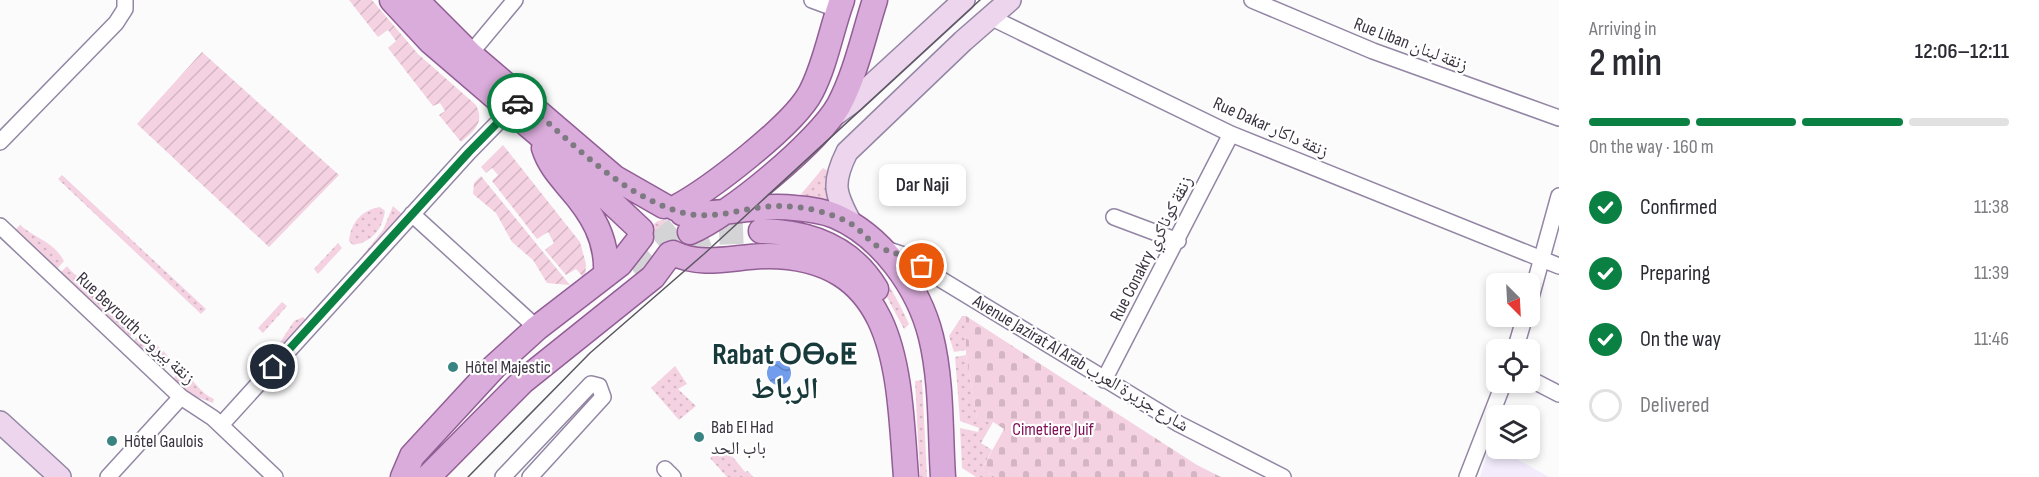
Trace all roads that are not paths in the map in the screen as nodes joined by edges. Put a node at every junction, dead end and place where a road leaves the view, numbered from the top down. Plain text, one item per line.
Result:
1 (125, 0) edge
2 (392, 0) edge
3 (416, 0) edge
4 (515, 0) edge
5 (812, 0) edge
6 (866, 0) edge
7 (875, 0) edge
8 (1010, 0) edge
9 (1252, 0) edge
10 (960, 1) edge
11 (845, 4) edge
12 (990, 17) junction
13 (470, 54) junction
14 (519, 106) junction
15 (831, 117) junction
16 (1559, 118) edge
17 (1231, 134) junction
18 (542, 137) junction
19 (0, 142) edge
20 (442, 190) dead end
21 (1559, 196) edge
22 (720, 206) junction
23 (412, 214) junction
24 (678, 215) junction
25 (1114, 217) dead end
26 (852, 225) junction
27 (0, 226) edge
28 (761, 231) tunnel mouth
29 (641, 234) junction
30 (1178, 241) junction
31 (880, 248) junction
32 (672, 254) junction
33 (1542, 261) junction
34 (1559, 266) edge
35 (1538, 273) edge
36 (606, 275) junction
37 (537, 328) junction
38 (1104, 380) junction
39 (1540, 384) edge
40 (1500, 393) edge
41 (1559, 394) edge
42 (180, 397) junction
43 (0, 422) edge
44 (220, 425) junction
45 (60, 477) edge
46 (108, 477) edge
47 (275, 477) edge
48 (404, 477) edge
49 (421, 477) edge
50 (428, 477) edge
51 (503, 477) edge
52 (530, 477) edge
53 (906, 477) edge
54 (913, 477) edge
55 (943, 477) edge
56 (1283, 477) edge
57 (1467, 477) edge

1 - 19 street
2 - 14 main road
3 - 13 main road
4 - 13 street
5 - 11 street
6 - 22 main road
7 - 15 main road
8 - 12 main road
9 - 16 street, Rue Liban زنقة لبنان
10 - 12 main road
10 - 15 main road
11 - 22 main road
11 - 24 main road
12 - 17 street, Rue Dakar زنقة داكار
12 - 26 main road
13 - 14 main road
14 - 18 main road
14 - 20 street
14 - 23 street
14 - 24 main road
15 - 22 main road
17 - 30 street, Rue Conakry زنقة كوناكري
17 - 33 street, Rue Dakar زنقة داكار
18 - 29 main road
18 - 36 main road
21 - 33 street
22 - 24 main road
22 - 26 main road
23 - 37 street
23 - 44 street
24 - 29 main road
24 - 32 main road
25 - 30 street
26 - 31 main road
27 - 42 street, Rue Beyrouth زنقة بيروت
28 - 54 main road
29 - 32 main road
29 - 36 main road
30 - 38 street, Rue Conakry زنقة كوناكري
31 - 38 street, Avenue Jazirat Al Arab شارع جزيرة العرب
31 - 55 main road
32 - 50 main road
32 - 53 main road
33 - 34 street, Rue Dakar زنقة داكار
33 - 35 street
36 - 37 main road
37 - 48 main road
38 - 56 street, Avenue Jazirat Al Arab شارع جزيرة العرب
39 - 41 street
40 - 57 street
42 - 44 street, Rue Beyrouth زنقة بيروت
42 - 46 street
43 - 45 main road
44 - 47 street, Rue Beyrouth زنقة بيروت
48 - 49 main road
51 - 52 street

